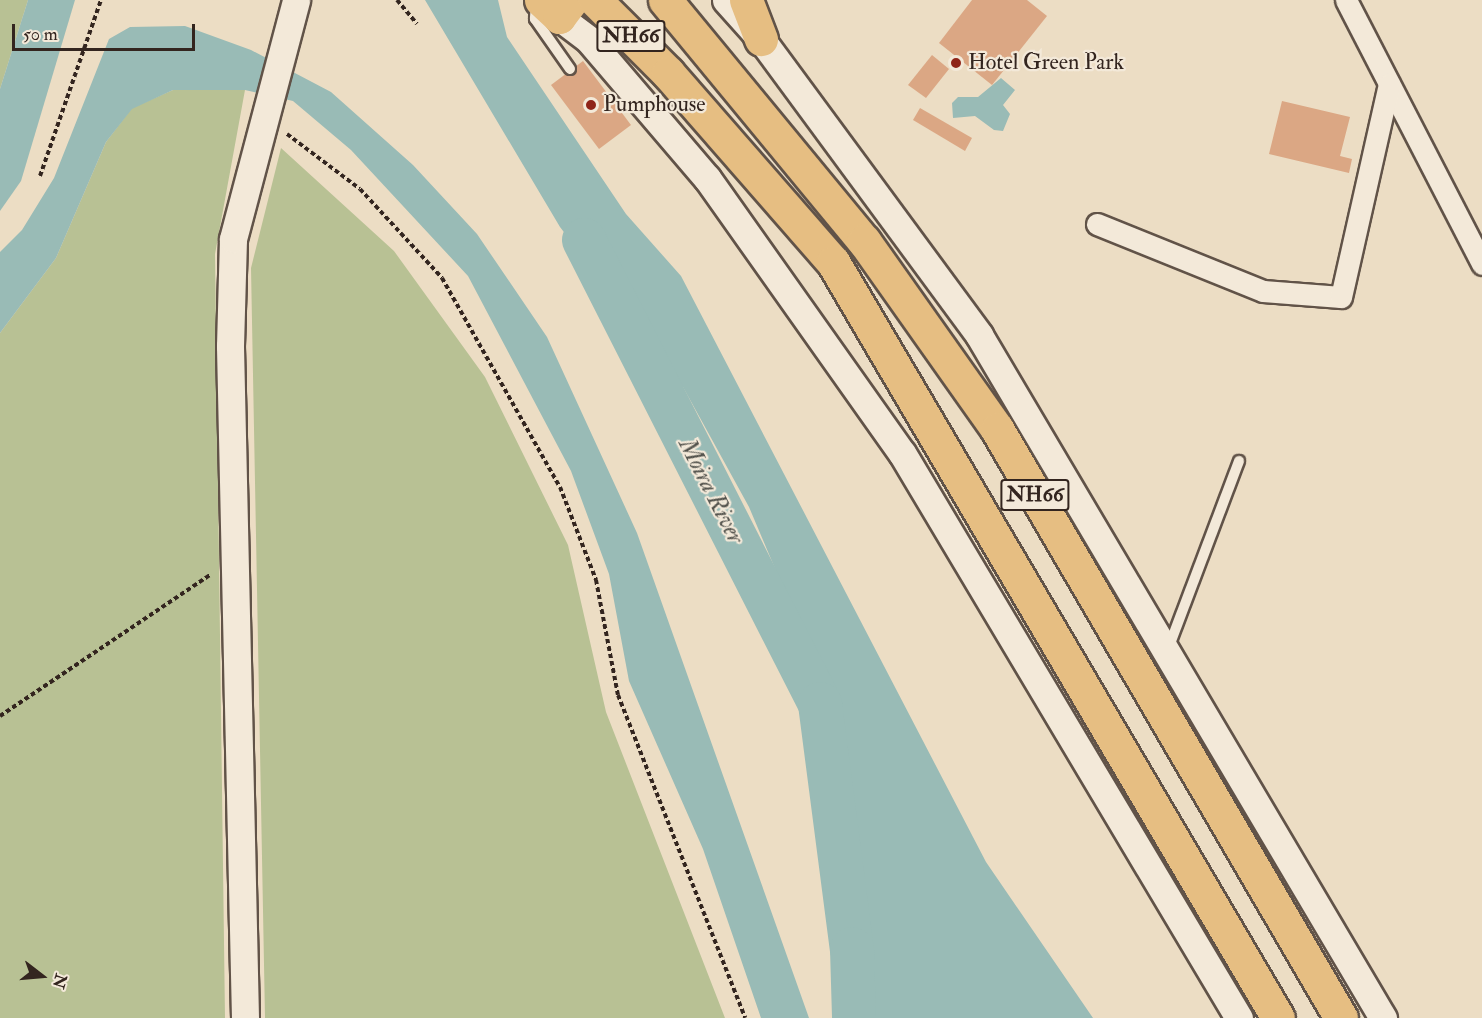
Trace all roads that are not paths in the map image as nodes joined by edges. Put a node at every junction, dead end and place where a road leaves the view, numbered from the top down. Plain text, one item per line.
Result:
1 (296, 0) edge
2 (595, 0) edge
3 (726, 0) edge
4 (746, 0) edge
5 (1346, 0) edge
6 (552, 4) edge
7 (670, 4) edge
8 (761, 39) junction
9 (570, 69) dead end
10 (1389, 84) junction
11 (1097, 224) dead end
12 (1482, 264) edge
13 (1239, 461) dead end
14 (1167, 652) junction
15 (245, 1018) edge
16 (1239, 1018) edge
17 (1278, 1018) edge
18 (1341, 1018) edge
19 (1383, 1018) edge

1 - 15 street
2 - 17 main road, NH66
3 - 8 street
4 - 8 main road
5 - 10 street
6 - 9 lane
6 - 16 street
7 - 18 main road, NH66
8 - 14 street
10 - 11 street
10 - 12 street
13 - 14 lane
14 - 19 street

